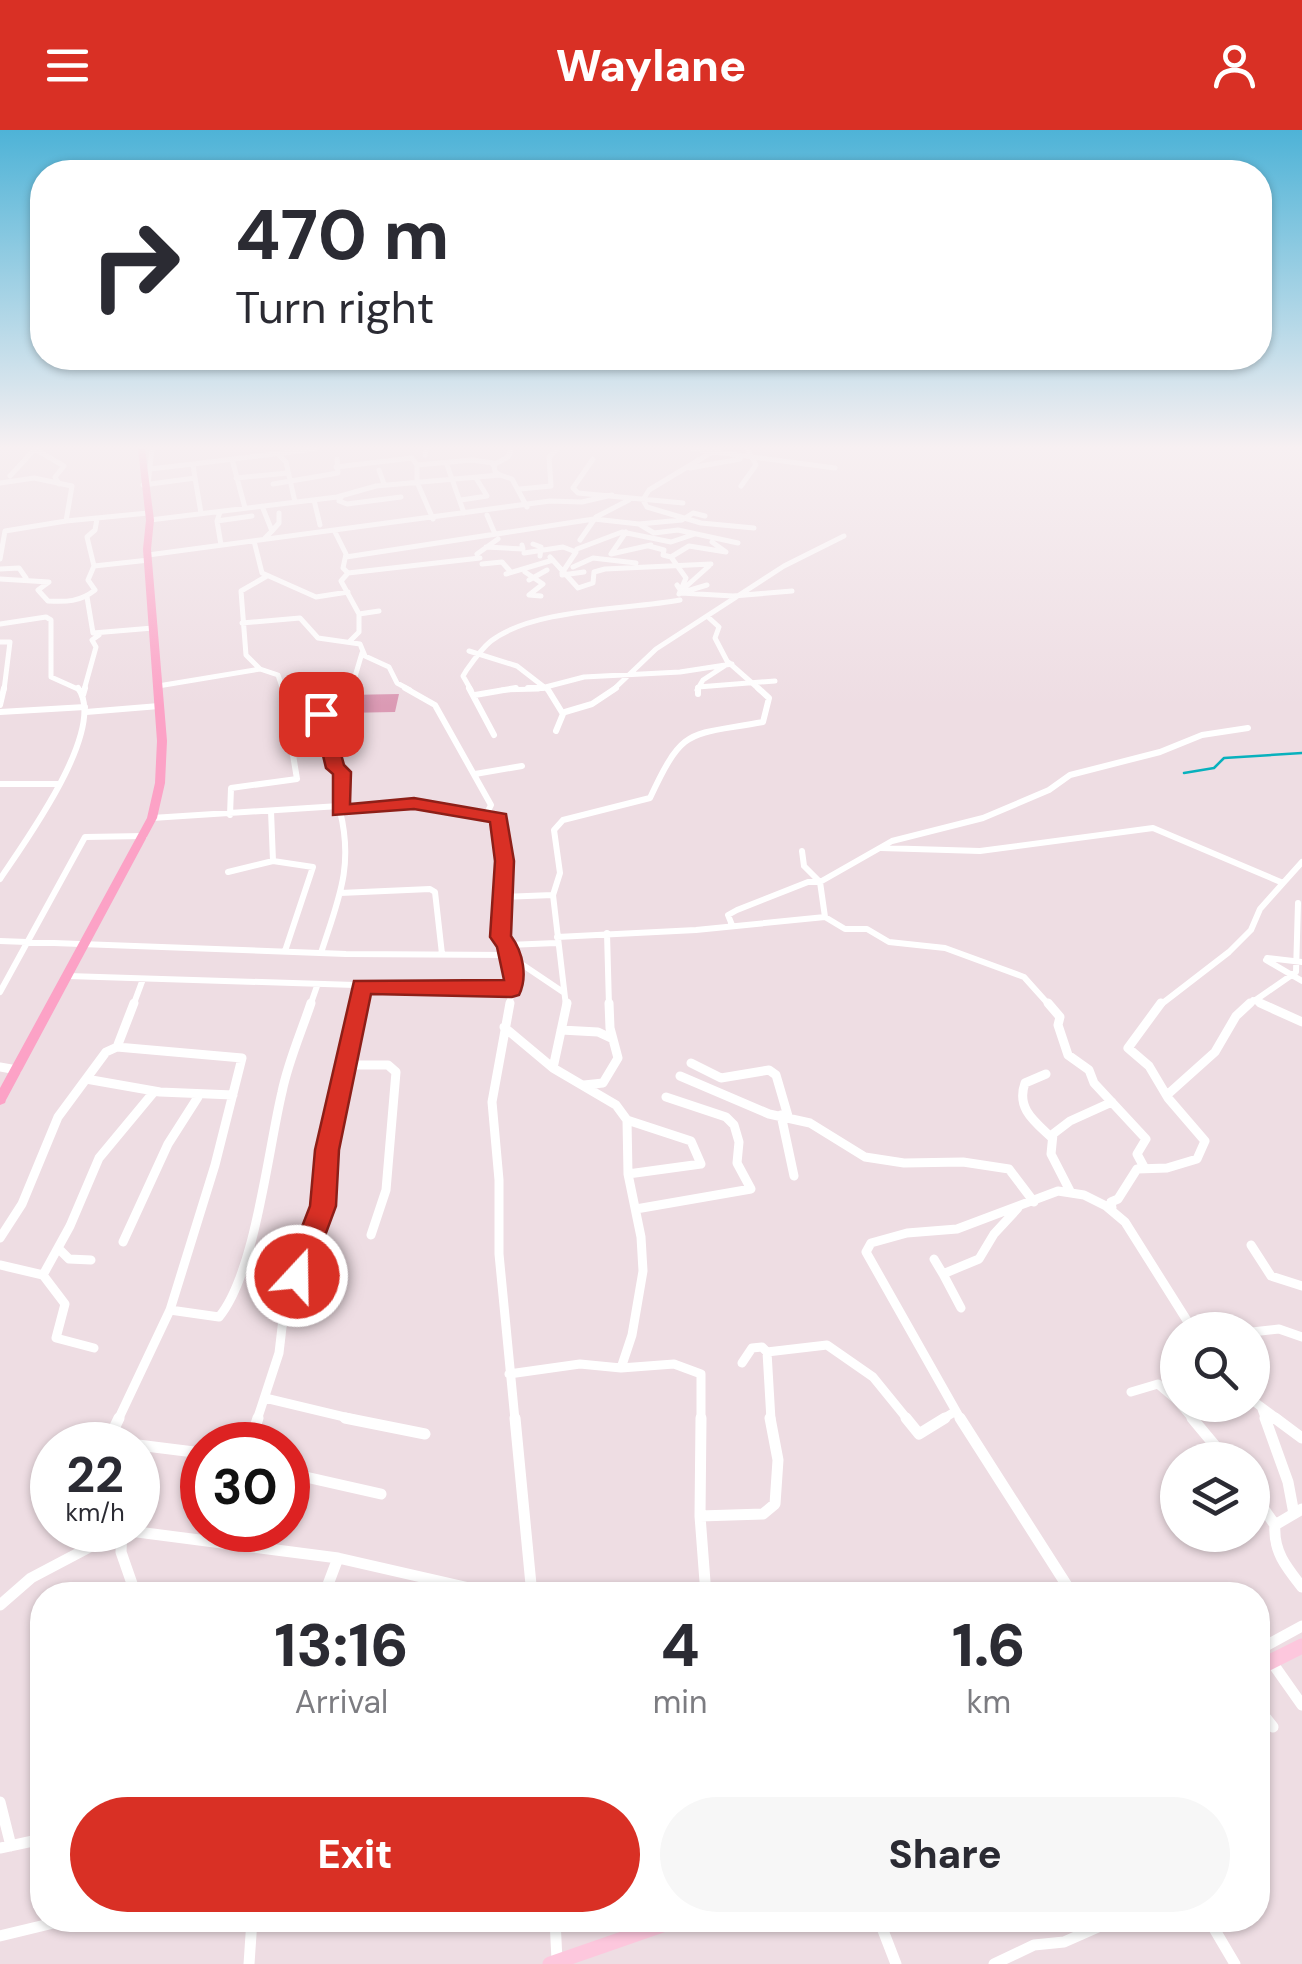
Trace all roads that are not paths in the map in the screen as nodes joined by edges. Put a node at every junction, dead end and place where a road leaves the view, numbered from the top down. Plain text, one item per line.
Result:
1 (695, 534) edge
2 (90, 535) edge
3 (149, 535) edge
4 (219, 535) edge
5 (267, 535) edge
6 (313, 535) edge
7 (336, 535) edge
8 (509, 535) edge
9 (538, 535) dead end
10 (583, 535) edge
11 (613, 535) edge
12 (624, 535) edge
13 (646, 535) edge
14 (660, 535) edge
15 (698, 535) edge
16 (844, 536) dead end
17 (496, 537) junction
18 (672, 538) junction
19 (258, 541) junction
20 (575, 542) junction
21 (712, 542) dead end
22 (533, 544) dead end
23 (221, 545) junction
24 (684, 545) junction
25 (563, 547) junction
26 (486, 548) junction
27 (523, 549) junction
28 (407, 550) junction
29 (726, 552) junction
30 (552, 553) junction
31 (541, 554) junction
32 (148, 557) junction
33 (346, 557) junction
34 (480, 558) junction
35 (672, 561) junction
36 (578, 563) dead end
37 (411, 564) junction
38 (686, 564) junction
39 (642, 565) junction
40 (94, 566) junction
41 (0, 569) edge
42 (525, 572) dead end
43 (584, 572) dead end
44 (348, 573) junction
45 (547, 573) junction
46 (561, 573) junction
47 (267, 576) junction
48 (703, 576) junction
49 (538, 577) junction
50 (26, 578) junction
51 (0, 579) edge
52 (529, 580) dead end
53 (691, 580) junction
54 (792, 590) dead end
55 (348, 592) junction
56 (680, 593) junction
57 (87, 596) junction
58 (542, 596) dead end
59 (738, 596) junction
60 (380, 611) dead end
61 (359, 614) junction
62 (708, 616) junction
63 (242, 623) junction
64 (0, 624) edge
65 (154, 628) junction
66 (99, 635) junction
67 (0, 642) edge
68 (349, 642) junction
69 (469, 651) dead end
70 (362, 652) junction
71 (479, 654) junction
72 (729, 665) junction
73 (260, 669) junction
74 (634, 673) junction
75 (775, 681) dead end
76 (750, 684) junction
77 (546, 685) junction
78 (158, 686) junction
79 (84, 695) junction
80 (475, 695) junction
81 (159, 706) junction
82 (0, 708) edge
83 (86, 710) junction
84 (565, 712) junction
85 (1248, 728) dead end
86 (556, 731) dead end
87 (494, 735) dead end
88 (522, 766) dead end
89 (475, 774) junction
90 (0, 784) edge
91 (58, 784) junction
92 (340, 808) junction
93 (272, 811) junction
94 (487, 813) junction
95 (230, 815) junction
96 (152, 818) junction
97 (144, 836) junction
98 (879, 848) junction
99 (802, 851) dead end
100 (273, 862) junction
101 (1302, 862) edge
102 (228, 872) dead end
103 (0, 879) edge
104 (1286, 880) junction
105 (1302, 881) edge
106 (820, 882) junction
107 (340, 893) junction
108 (554, 896) junction
109 (504, 897) junction
110 (1301, 908) edge
111 (825, 917) junction
112 (732, 926) junction
113 (607, 933) junction
114 (557, 940) junction
115 (0, 941) edge
116 (27, 941) junction
117 (88, 943) junction
118 (508, 950) junction
119 (285, 951) junction
120 (321, 953) junction
121 (442, 954) junction
122 (1300, 962) edge
123 (1293, 974) junction
124 (68, 976) junction
125 (142, 979) junction
126 (1302, 981) edge
127 (317, 986) junction
128 (361, 986) junction
129 (512, 990) junction
130 (0, 992) edge
131 (563, 992) junction
132 (1253, 1000) junction
133 (1302, 1022) edge
134 (504, 1027) junction
135 (561, 1030) junction
136 (613, 1039) junction
137 (117, 1046) junction
138 (691, 1063) dead end
139 (345, 1065) junction
140 (0, 1067) edge
141 (553, 1068) junction
142 (17, 1070) junction
143 (1046, 1074) dead end
144 (680, 1076) dead end
145 (86, 1079) junction
146 (580, 1085) junction
147 (153, 1092) junction
148 (1167, 1094) junction
149 (233, 1095) junction
150 (198, 1097) junction
151 (666, 1097) dead end
152 (0, 1100) edge
153 (1112, 1102) junction
154 (784, 1115) junction
155 (627, 1120) junction
156 (1051, 1137) junction
157 (1144, 1167) junction
158 (628, 1174) junction
159 (794, 1176) dead end
160 (1070, 1191) junction
161 (1034, 1202) junction
162 (1018, 1208) junction
163 (636, 1209) junction
164 (1113, 1210) junction
165 (372, 1235) dead end
166 (0, 1238) edge
167 (123, 1242) dead end
168 (1251, 1245) dead end
169 (58, 1249) junction
170 (934, 1259) dead end
171 (91, 1260) dead end
172 (0, 1265) edge
173 (943, 1274) junction
174 (43, 1275) junction
175 (1302, 1286) edge
176 (961, 1308) dead end
177 (170, 1310) junction
178 (1182, 1312) edge
179 (1270, 1329) edge
180 (1302, 1338) edge
181 (94, 1348) dead end
182 (766, 1352) junction
183 (742, 1362) dead end
184 (621, 1368) junction
185 (510, 1374) junction
186 (1160, 1386) edge
187 (1131, 1392) dead end
188 (265, 1398) junction
189 (956, 1411) junction
190 (1270, 1415) edge
191 (117, 1422) edge
192 (257, 1422) edge
193 (1195, 1422) edge
194 (1267, 1422) edge
195 (425, 1434) dead end
196 (1302, 1438) edge
197 (1212, 1442) edge
198 (310, 1478) edge
199 (381, 1494) dead end
200 (1298, 1512) edge
201 (700, 1516) junction
202 (1270, 1518) edge
203 (1275, 1525) junction
204 (160, 1535) edge
205 (80, 1552) edge
206 (121, 1552) edge
207 (338, 1558) junction
208 (131, 1582) edge
209 (329, 1582) edge
210 (443, 1582) edge
211 (531, 1582) edge
212 (705, 1582) edge
213 (1064, 1582) edge
214 (1302, 1587) edge
215 (0, 1606) edge
216 (1302, 1626) edge
217 (1270, 1643) edge
218 (1302, 1646) edge
219 (1270, 1662) edge
220 (1270, 1670) edge
221 (1298, 1692) edge
222 (1302, 1705) edge
223 (1270, 1723) edge
224 (1273, 1727) dead end
225 (0, 1802) edge
226 (6, 1847) edge
227 (30, 1929) edge
228 (251, 1932) edge
229 (554, 1932) edge
230 (643, 1932) edge
231 (884, 1932) edge
232 (1087, 1932) edge
233 (1216, 1932) edge
234 (0, 1936) edge
235 (249, 1964) edge
236 (554, 1964) edge
237 (896, 1964) edge
238 (994, 1964) edge
239 (1235, 1964) edge

1 - 24 street
2 - 40 street
3 - 32 highway
4 - 23 street
5 - 19 street
6 - 19 street
7 - 33 street
8 - 17 street
9 - 31 street
10 - 20 street
11 - 20 street
12 - 35 street
13 - 18 street
14 - 18 street
15 - 29 street
16 - 59 street
17 - 26 street
17 - 28 street
18 - 24 street
19 - 23 street
19 - 47 street
20 - 25 street
21 - 29 street
22 - 31 street
23 - 32 street
24 - 29 street
24 - 35 street
24 - 38 street
25 - 30 street
25 - 46 street
26 - 27 street
26 - 34 street
27 - 31 street
27 - 31 street
28 - 33 street
28 - 37 street
30 - 31 street
30 - 46 street
31 - 34 street
31 - 45 street
32 - 40 street
32 - 65 highway
33 - 44 street
34 - 37 street
35 - 38 street
35 - 39 street
35 - 53 street
36 - 39 street
37 - 44 street
38 - 48 street
38 - 53 street
39 - 46 street
40 - 57 street
41 - 50 street
42 - 49 street
43 - 46 street
44 - 55 street
45 - 46 street
45 - 49 street
47 - 55 street
47 - 63 street
48 - 53 street
48 - 53 street
49 - 52 street
49 - 58 street
50 - 51 street
50 - 57 street
53 - 56 street
53 - 56 street
54 - 59 street
55 - 61 street
56 - 59 street
56 - 71 street
57 - 66 street
59 - 62 street
60 - 61 street
61 - 68 street
62 - 72 street
62 - 74 street
63 - 68 street
63 - 73 street
64 - 79 street
65 - 66 street
65 - 78 highway
66 - 79 street
67 - 82 street
68 - 70 street
69 - 71 street
70 - 89 street
70 - 92 street
71 - 77 street
71 - 80 street
72 - 74 street
72 - 76 street
72 - 76 street
73 - 78 street
73 - 95 street
74 - 77 street
74 - 84 street
75 - 76 street
76 - 108 street
77 - 80 street
77 - 84 street
78 - 81 highway
79 - 83 street
80 - 87 street
81 - 83 street
81 - 96 highway
82 - 83 street
83 - 91 street
84 - 86 street
85 - 98 street
88 - 89 street
89 - 94 street
90 - 91 street
91 - 103 street
92 - 93 street
92 - 94 street
92 - 107 street
93 - 95 street
93 - 100 street
94 - 109 street
95 - 96 street
96 - 97 highway
97 - 116 street
97 - 117 highway
98 - 104 street
98 - 106 street
99 - 106 street
100 - 102 street
100 - 119 street
101 - 104 street
104 - 105 street
104 - 148 street
106 - 111 street
106 - 112 street
107 - 120 street
107 - 121 street
108 - 109 street
108 - 114 street
109 - 118 street
110 - 122 street
111 - 112 street
111 - 153 street
112 - 113 street
113 - 114 street
113 - 136 street
114 - 118 street
114 - 131 street
115 - 116 street
116 - 117 street
116 - 130 street
117 - 119 street
117 - 124 highway
118 - 121 street
118 - 129 street
118 - 131 street
119 - 120 street
120 - 121 street
122 - 123 street
122 - 123 street
123 - 126 street
123 - 132 street
124 - 125 street
124 - 142 highway
125 - 127 street
125 - 137 street
127 - 128 street
127 - 177 street
128 - 129 street
128 - 139 street
129 - 134 street
131 - 135 street
132 - 133 street
132 - 148 street
134 - 141 street
134 - 185 street
135 - 136 street
135 - 141 street
136 - 146 street
137 - 145 street
137 - 149 street
138 - 154 street
139 - 165 street
139 - 188 street
140 - 142 street
141 - 146 street
142 - 152 highway
143 - 156 street
144 - 154 street
145 - 147 street
145 - 166 street
146 - 155 street
147 - 150 street
147 - 169 street
148 - 157 street
149 - 150 street
149 - 177 street
150 - 167 street
151 - 163 street
153 - 156 street
153 - 157 street
154 - 159 street
154 - 161 street
155 - 158 street
155 - 158 street
156 - 160 street
157 - 164 street
158 - 163 street
160 - 161 street
160 - 164 street
161 - 162 street
162 - 173 street
162 - 189 street
163 - 184 street
164 - 178 street
168 - 175 street
169 - 171 street
169 - 174 street
170 - 173 street
172 - 174 street
173 - 176 street
174 - 181 street
177 - 191 street
179 - 180 street
182 - 183 street
182 - 189 street
182 - 201 street
184 - 185 street
184 - 201 street
185 - 211 street
186 - 187 street
188 - 192 street
188 - 195 street
189 - 213 street
190 - 196 street
193 - 197 street
194 - 200 street
198 - 199 street
200 - 203 street
201 - 212 street
202 - 203 street
203 - 214 street
204 - 207 street
205 - 215 street
206 - 208 street
207 - 209 street
207 - 210 street
216 - 217 street
218 - 219 main road
220 - 221 street
221 - 222 street
223 - 224 street
225 - 226 street
227 - 234 street
228 - 235 street
229 - 236 street
230 - 236 main road
231 - 237 street
232 - 238 street
233 - 239 street

